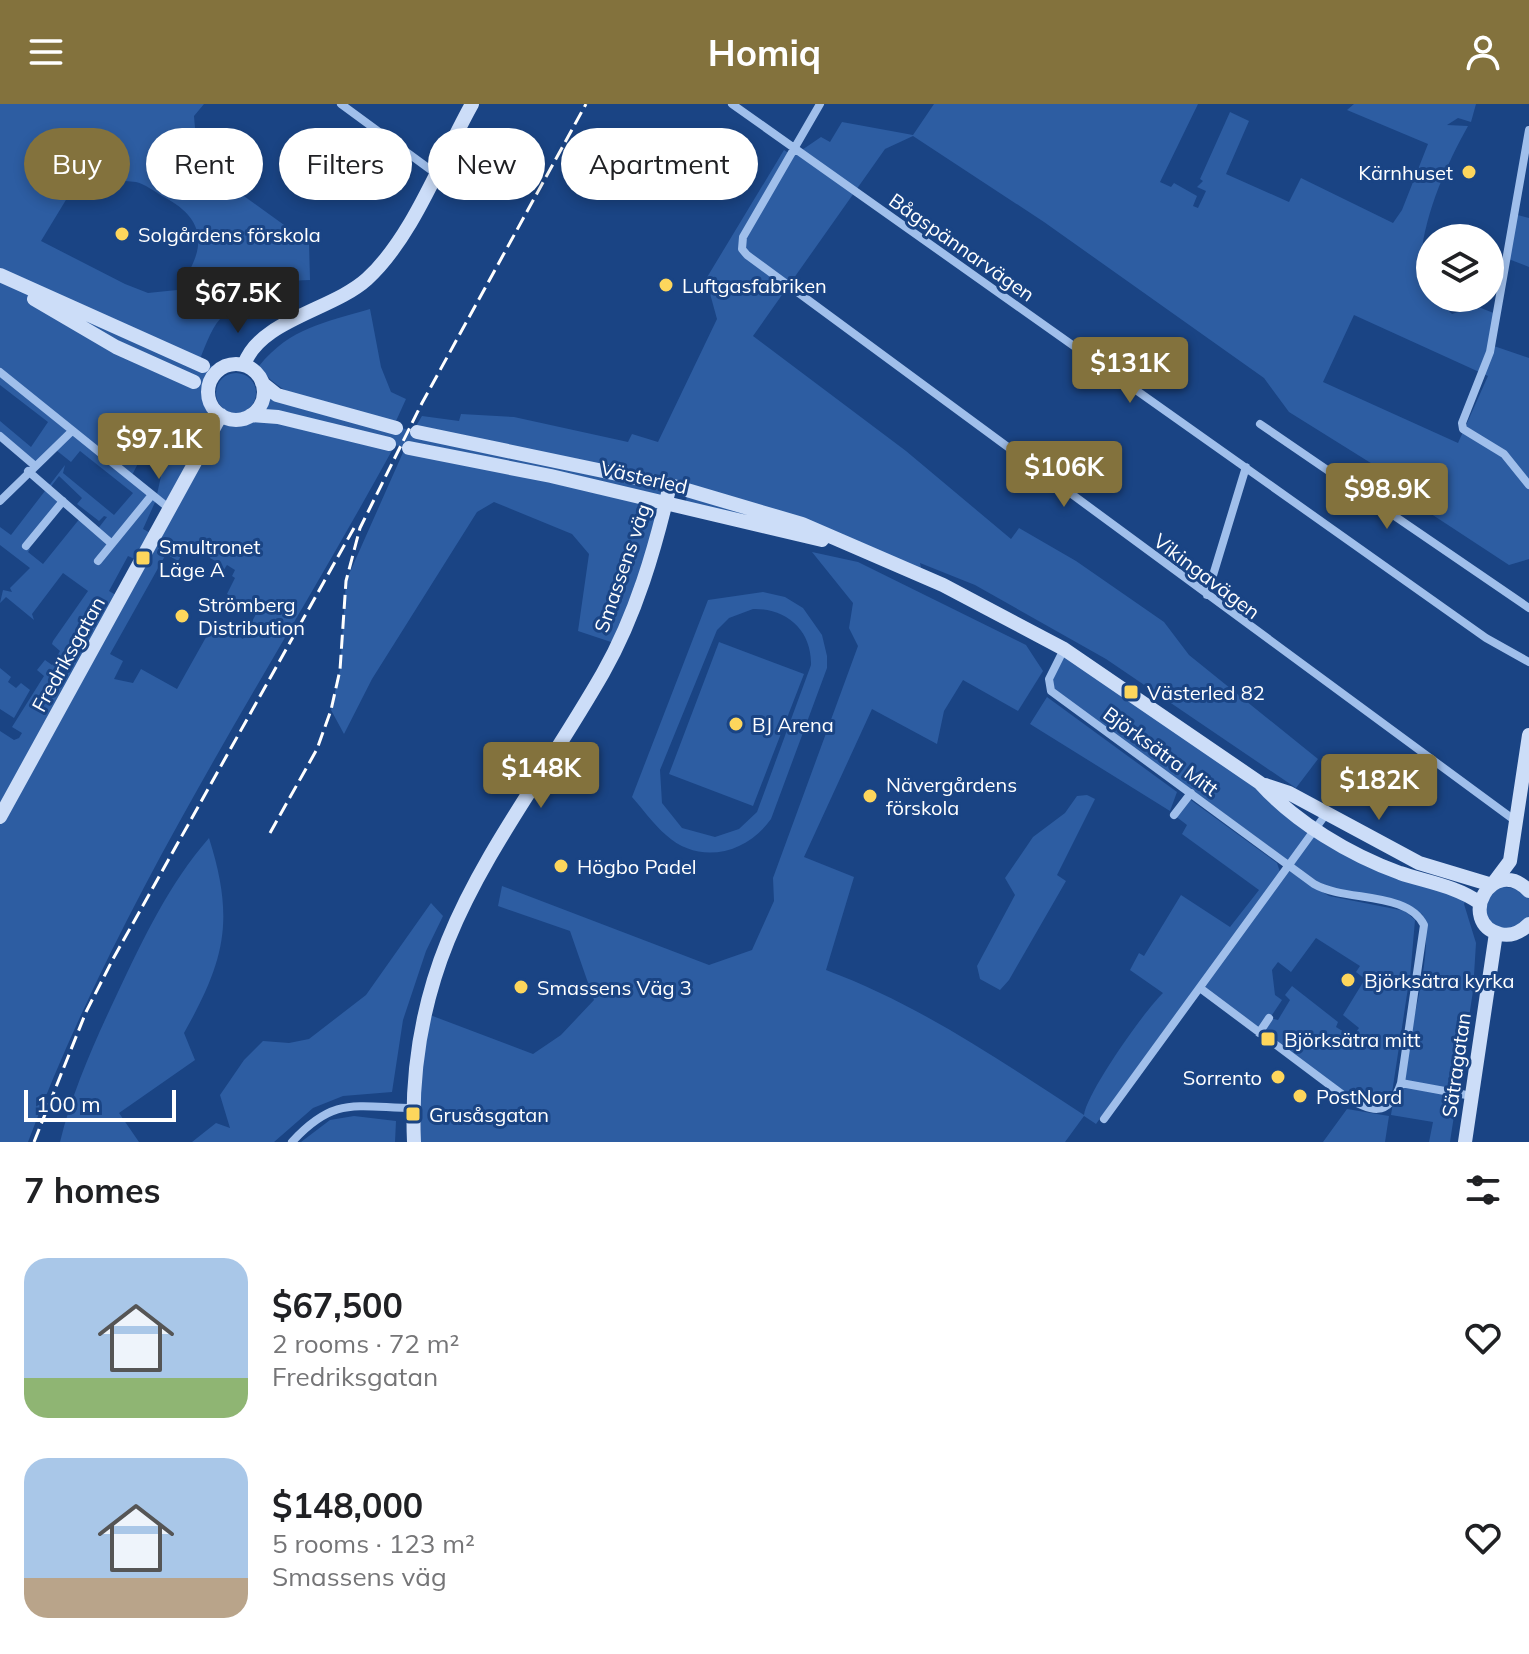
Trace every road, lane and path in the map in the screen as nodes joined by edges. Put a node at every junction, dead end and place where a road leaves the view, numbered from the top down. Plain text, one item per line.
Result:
1 (341, 104) edge
2 (472, 104) edge
3 (732, 104) edge
4 (820, 104) edge
5 (459, 128) edge
6 (1529, 130) edge
7 (795, 148) junction
8 (428, 168) edge
9 (428, 186) edge
10 (0, 276) edge
11 (246, 366) junction
12 (222, 367) junction
13 (0, 372) edge
14 (262, 383) junction
15 (200, 386) junction
16 (218, 413) junction
17 (251, 415) junction
18 (1260, 424) dead end
19 (396, 428) dead end
20 (72, 431) junction
21 (417, 432) dead end
22 (0, 436) edge
23 (389, 444) dead end
24 (409, 448) dead end
25 (1246, 467) junction
26 (31, 468) junction
27 (670, 485) junction
28 (1529, 485) edge
29 (151, 496) junction
30 (0, 501) edge
31 (63, 501) junction
32 (666, 502) junction
33 (170, 509) junction
34 (112, 544) junction
35 (26, 546) dead end
36 (869, 553) junction
37 (98, 561) dead end
38 (1207, 595) junction
39 (1529, 608) edge
40 (1064, 649) junction
41 (1529, 662) edge
42 (1529, 735) edge
43 (1260, 783) junction
44 (1191, 793) junction
45 (1326, 814) junction
46 (1174, 815) dead end
47 (0, 817) edge
48 (1517, 822) junction
49 (1316, 828) junction
50 (1289, 865) junction
51 (1492, 885) junction
52 (1523, 887) edge
53 (1480, 903) junction
54 (1526, 929) edge
55 (1492, 930) junction
56 (1200, 988) junction
57 (1269, 1018) dead end
58 (1259, 1033) junction
59 (1401, 1083) junction
60 (1472, 1096) junction
61 (413, 1108) junction
62 (1104, 1119) dead end
63 (292, 1142) edge
64 (414, 1142) edge
65 (1465, 1142) edge

1 - 8 street
2 - 5 street
3 - 7 street, Bågspännarvägen
4 - 7 street, Vikingavägen
6 - 28 street
7 - 25 street, Bågspännarvägen
7 - 38 street, Vikingavägen
9 - 11 street
10 - 12 street
10 - 15 street
11 - 12 street
11 - 14 street
12 - 15 street
13 - 20 street
14 - 17 street
14 - 19 street
15 - 16 street
16 - 17 street
16 - 33 street, Fredriksgatan
17 - 23 street
18 - 39 street
20 - 26 street
20 - 29 street
21 - 27 street, Västerled
22 - 26 street
24 - 32 street, Västerled
25 - 38 street
25 - 41 street, Bågspännarvägen
26 - 30 street
26 - 31 street
27 - 32 street, Smassens väg
27 - 36 street, Västerled
29 - 33 street
29 - 34 street
31 - 34 street
31 - 35 street
32 - 36 street, Västerled
32 - 61 street, Smassens väg
33 - 47 street, Fredriksgatan
34 - 37 street
36 - 40 street, Västerled
38 - 48 street, Vikingavägen
40 - 43 street, Västerled
40 - 44 street, Björksätra Mitt
42 - 48 street
43 - 45 street, Västerled
43 - 49 street, Västerled
44 - 46 street
44 - 50 street, Björksätra Mitt
45 - 49 street
45 - 51 street, Västerled
48 - 51 street
48 - 52 street
49 - 50 street
49 - 53 street, Västerled
50 - 56 street
50 - 59 street, Björksätra Mitt
51 - 52 street
51 - 53 street
53 - 55 street
54 - 55 street
55 - 60 street, Sätragatan
56 - 58 street
56 - 62 street
57 - 58 street
58 - 59 street
59 - 60 street
60 - 65 street, Sätragatan
61 - 63 street
61 - 64 street, Smassens väg

